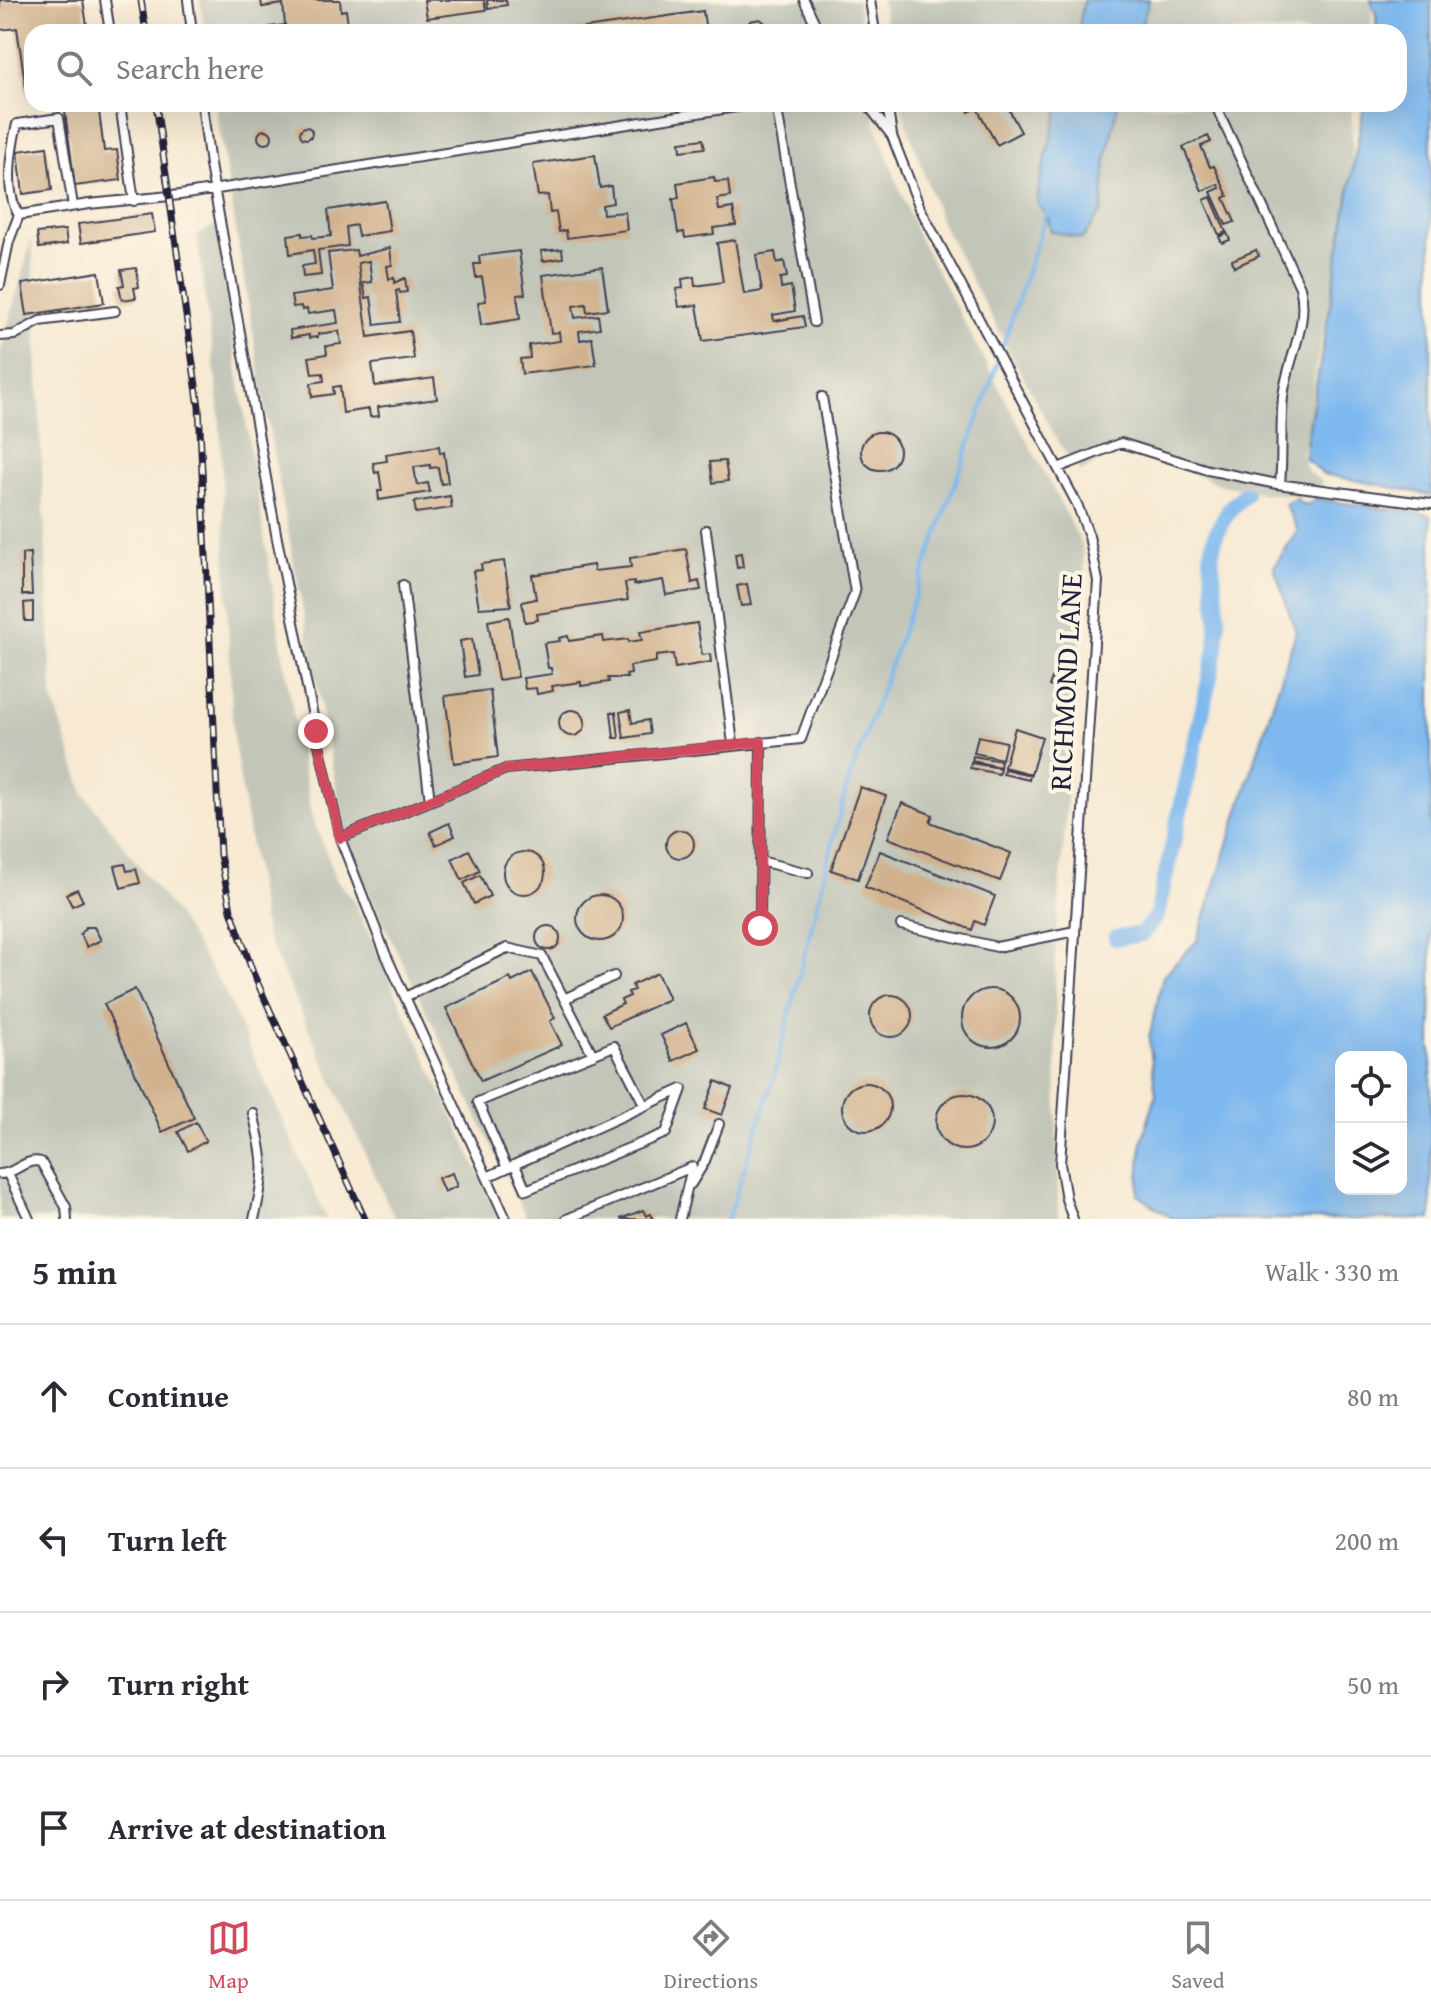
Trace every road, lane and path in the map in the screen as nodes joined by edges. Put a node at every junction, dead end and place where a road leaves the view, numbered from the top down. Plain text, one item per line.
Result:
1 (105, 0) edge
2 (188, 0) edge
3 (804, 0) edge
4 (870, 0) edge
5 (109, 24) edge
6 (191, 24) edge
7 (815, 24) edge
8 (874, 24) edge
9 (121, 112) edge
10 (203, 112) edge
11 (704, 112) edge
12 (777, 112) edge
13 (873, 112) edge
14 (888, 112) edge
15 (1219, 112) edge
16 (892, 136) junction
17 (214, 189) junction
18 (134, 201) junction
19 (73, 206) junction
20 (19, 215) junction
21 (0, 285) edge
22 (115, 311) dead end
23 (814, 322) dead end
24 (0, 336) edge
25 (822, 397) dead end
26 (1057, 466) junction
27 (1280, 484) junction
28 (1431, 504) edge
29 (706, 530) dead end
30 (403, 585) dead end
31 (761, 742) junction
32 (733, 744) junction
33 (430, 801) junction
34 (340, 838) junction
35 (760, 861) junction
36 (808, 873) dead end
37 (901, 925) dead end
38 (760, 928) dead end
39 (1075, 931) junction
40 (614, 976) dead end
41 (405, 997) junction
42 (564, 999) junction
43 (593, 1055) junction
44 (645, 1106) junction
45 (253, 1113) dead end
46 (719, 1124) dead end
47 (511, 1167) junction
48 (4, 1174) edge
49 (487, 1177) junction
50 (687, 1192) junction
51 (29, 1219) edge
52 (67, 1219) edge
53 (254, 1219) edge
54 (506, 1219) edge
55 (567, 1219) edge
56 (680, 1219) edge
57 (1073, 1219) edge

1 - 5 lane
2 - 6 lane
3 - 7 lane
4 - 8 lane
9 - 18 lane
10 - 17 lane
11 - 17 lane
12 - 23 lane
13 - 16 lane, RICHMOND LANE
14 - 16 lane
15 - 27 lane
16 - 26 lane, RICHMOND LANE
17 - 18 lane
17 - 34 lane
18 - 19 lane
19 - 20 lane
19 - 20 lane
20 - 21 lane
22 - 24 lane
25 - 31 lane
26 - 27 lane
26 - 39 lane, RICHMOND LANE
27 - 28 lane
29 - 32 lane
30 - 33 lane
31 - 32 lane
31 - 35 lane
32 - 33 lane
33 - 34 lane
34 - 41 lane
35 - 36 lane
35 - 38 lane
37 - 39 lane
39 - 57 lane, RICHMOND LANE
40 - 42 lane
41 - 42 lane
41 - 49 lane
42 - 43 lane
43 - 44 lane
43 - 47 lane
44 - 47 lane
44 - 47 lane
45 - 53 lane
46 - 50 lane
47 - 49 lane
48 - 51 lane
48 - 52 lane
49 - 54 lane
50 - 55 lane
50 - 56 lane

